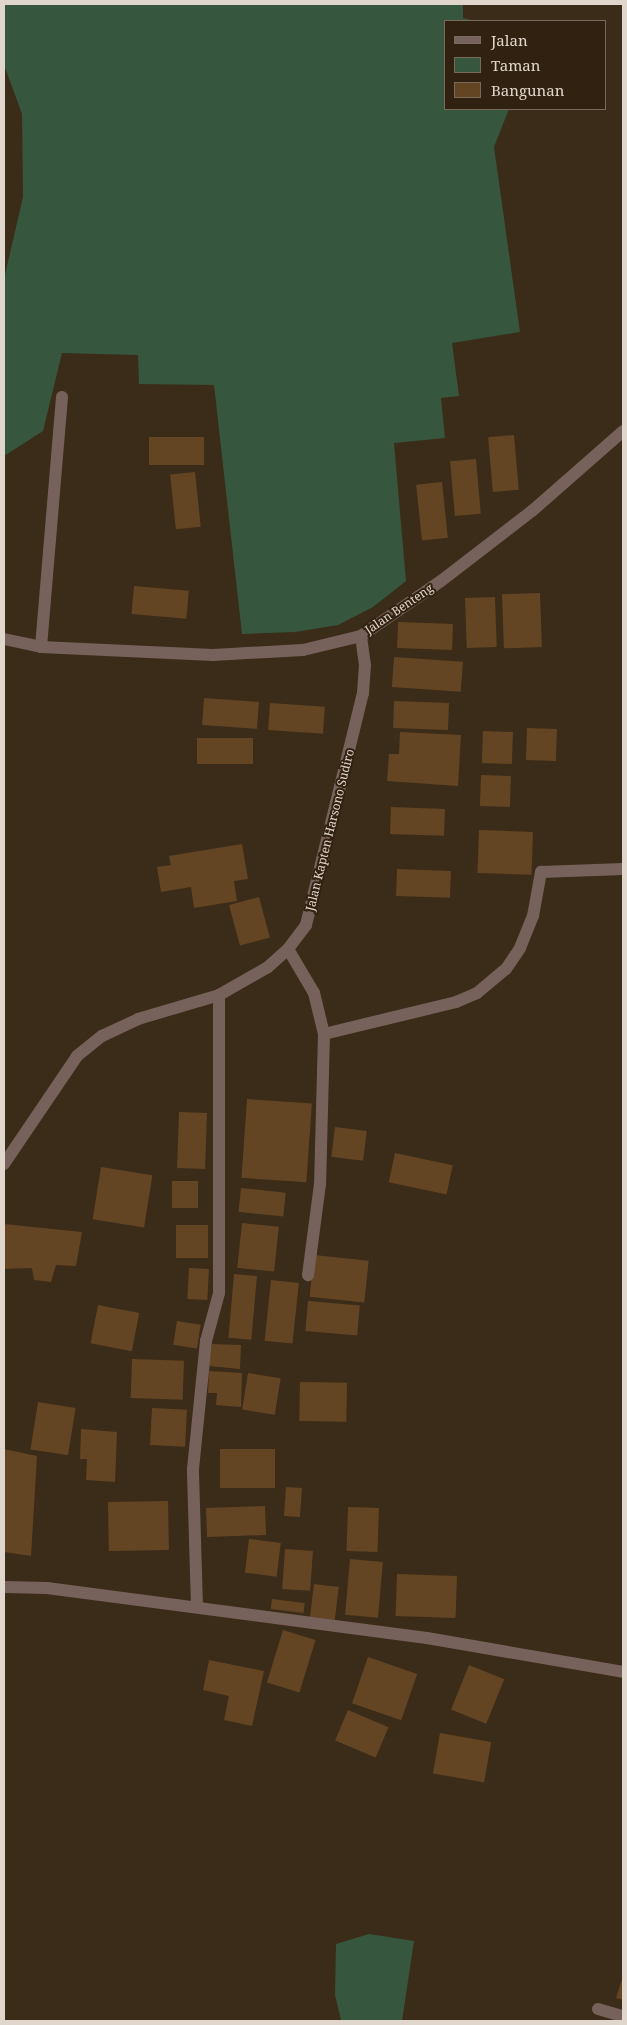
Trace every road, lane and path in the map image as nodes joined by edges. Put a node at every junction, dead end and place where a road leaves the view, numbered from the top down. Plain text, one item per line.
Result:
1 (62, 397) dead end
2 (623, 431) edge
3 (360, 636) junction
4 (4, 639) edge
5 (41, 647) junction
6 (623, 869) edge
7 (288, 949) junction
8 (219, 995) junction
9 (324, 1034) junction
10 (4, 1164) edge
11 (308, 1275) dead end
12 (4, 1587) edge
13 (197, 1607) junction
14 (623, 1672) edge
15 (598, 2009) dead end
16 (623, 2016) edge

1 - 5 street
2 - 3 street, Jalan Benteng
3 - 5 street, Jalan Benteng
3 - 7 street, Jalan Kapten Harsono Sudiro
4 - 5 street, Jalan Benteng
6 - 9 street
7 - 8 street, Jalan Kapten Harsono Sudiro
7 - 9 street
8 - 10 street, Jalan Kapten Harsono Sudiro
8 - 13 street
9 - 11 street
12 - 13 street
13 - 14 street
15 - 16 street

